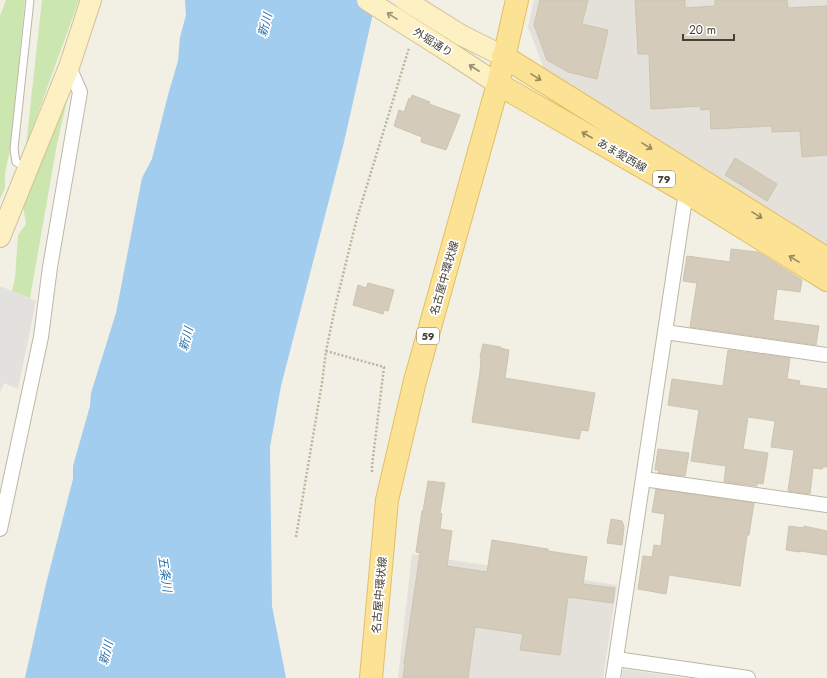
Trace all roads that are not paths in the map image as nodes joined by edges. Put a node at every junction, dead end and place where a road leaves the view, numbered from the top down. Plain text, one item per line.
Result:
1 (30, 0) edge
2 (91, 0) edge
3 (367, 0) edge
4 (405, 0) edge
5 (517, 0) edge
6 (503, 56) junction
7 (68, 67) junction
8 (498, 84) junction
9 (28, 169) junction
10 (686, 192) junction
11 (0, 237) edge
12 (827, 259) edge
13 (827, 280) edge
14 (665, 332) junction
15 (827, 355) edge
16 (643, 478) junction
17 (827, 505) edge
18 (0, 529) edge
19 (616, 659) junction
20 (371, 678) edge
21 (613, 678) edge
22 (748, 678) edge

1 - 9 lane
2 - 7 main road
8 -> 3 main road, 外堀通り, bridge
4 - 6 main road, 外堀通り, bridge
5 - 6 main road, 名古屋中環状線 / 59
6 - 8 main road, 名古屋中環状線 / 59
6 -> 12 main road, あま愛西線 / 79
7 - 9 main road
7 - 18 street
10 -> 8 main road, あま愛西線 / 79
8 - 20 main road, 名古屋中環状線 / 59
9 - 11 main road
13 -> 10 main road, あま愛西線 / 79
10 - 14 street
14 - 15 street
14 - 16 street
16 - 17 street
16 - 19 street
19 - 21 street
19 - 22 street

